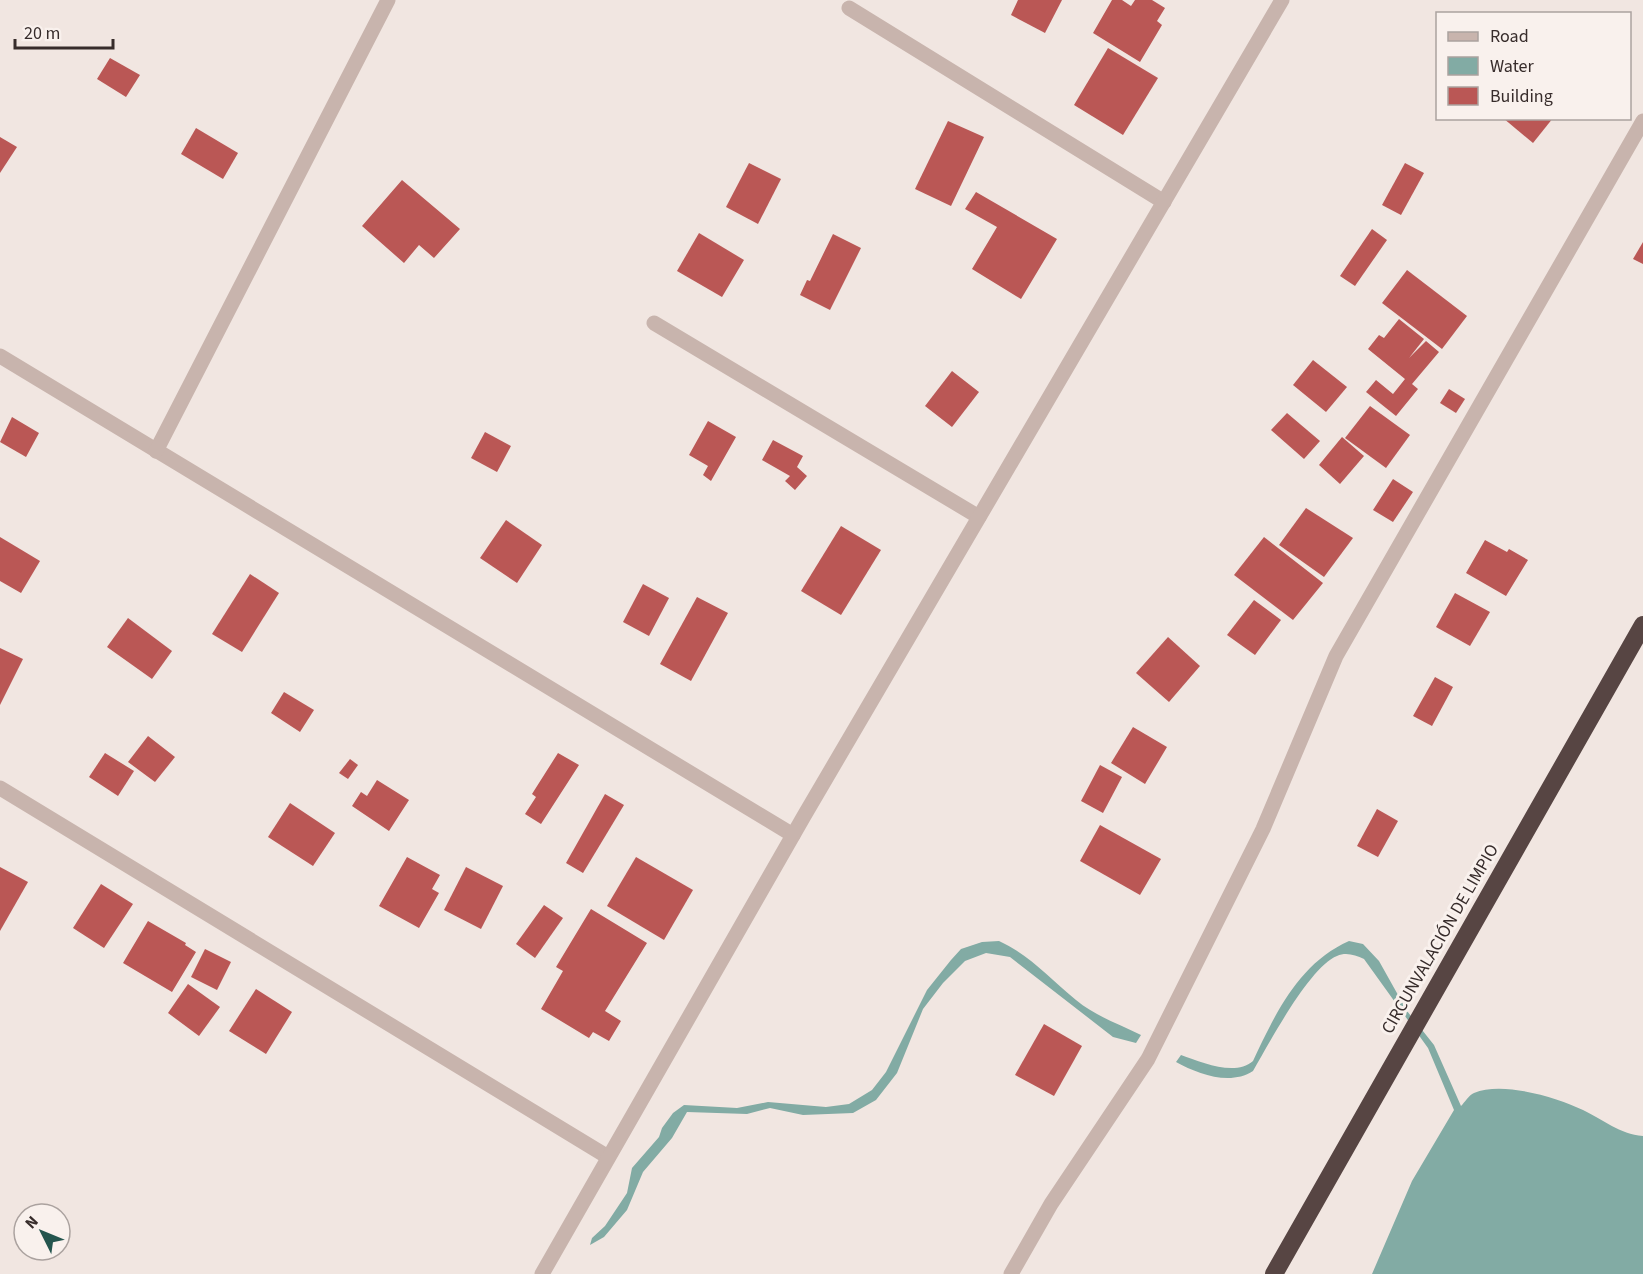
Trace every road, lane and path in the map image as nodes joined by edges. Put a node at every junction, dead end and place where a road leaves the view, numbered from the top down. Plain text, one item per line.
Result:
1 (388, 0) edge
2 (1282, 0) edge
3 (849, 8) dead end
4 (1643, 121) edge
5 (1164, 202) junction
6 (654, 323) dead end
7 (0, 356) edge
8 (156, 451) junction
9 (979, 516) junction
10 (1643, 625) edge
11 (0, 788) edge
12 (793, 835) junction
13 (608, 1157) junction
14 (542, 1274) edge
15 (1011, 1274) edge
16 (1274, 1274) edge

1 - 8 street
2 - 5 street
3 - 5 street
4 - 15 street
5 - 9 street
6 - 9 street
7 - 8 street
8 - 12 street
9 - 12 street
10 - 16 highway, CIRCUNVALACIÓN DE LIMPIO
11 - 13 street
12 - 13 street
13 - 14 street

